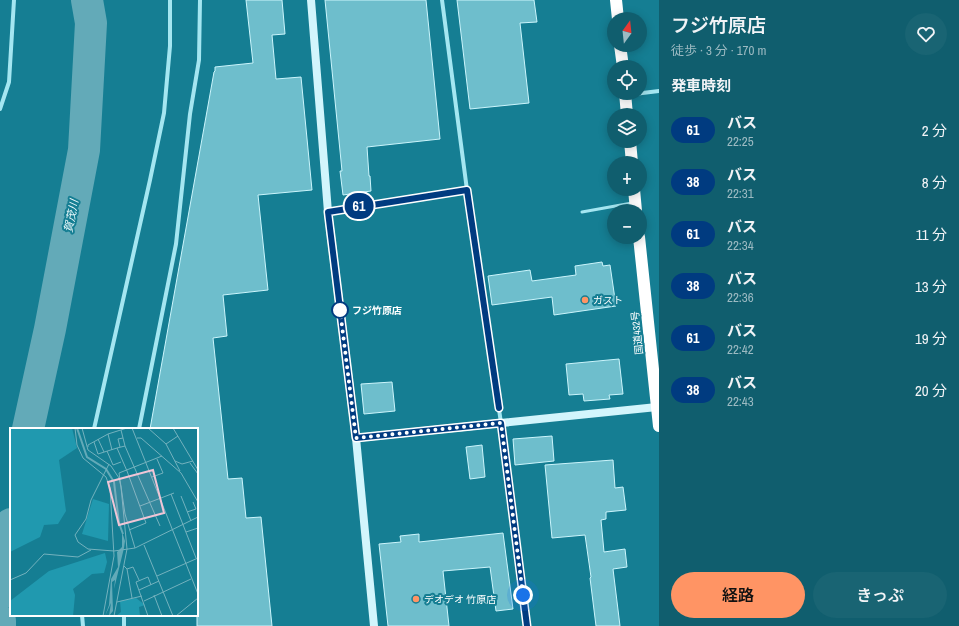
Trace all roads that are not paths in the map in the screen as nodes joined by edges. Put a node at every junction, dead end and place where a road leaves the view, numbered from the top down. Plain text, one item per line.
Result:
1 (14, 0) edge
2 (170, 0) edge
3 (200, 0) edge
4 (311, 0) edge
5 (442, 0) edge
6 (616, 0) edge
7 (617, 12) edge
8 (659, 91) edge
9 (647, 92) edge
10 (0, 109) edge
11 (467, 190) junction
12 (607, 210) edge
13 (328, 212) junction
14 (582, 212) dead end
15 (640, 244) edge
16 (658, 407) edge
17 (501, 423) junction
18 (659, 426) edge
19 (94, 428) edge
20 (139, 428) edge
21 (356, 438) junction
22 (82, 616) edge
23 (83, 626) edge
24 (374, 626) edge
25 (527, 626) edge

1 - 10 street
2 - 19 street
3 - 20 street
4 - 13 street
5 - 11 street
6 - 7 highway
8 - 9 street
11 - 13 lane
11 - 17 street
12 - 14 lane
13 - 21 street
15 - 16 highway, 国道432号
16 - 17 street
16 - 18 highway, 国道432号
17 - 21 street
17 - 25 street
21 - 24 street
22 - 23 street

